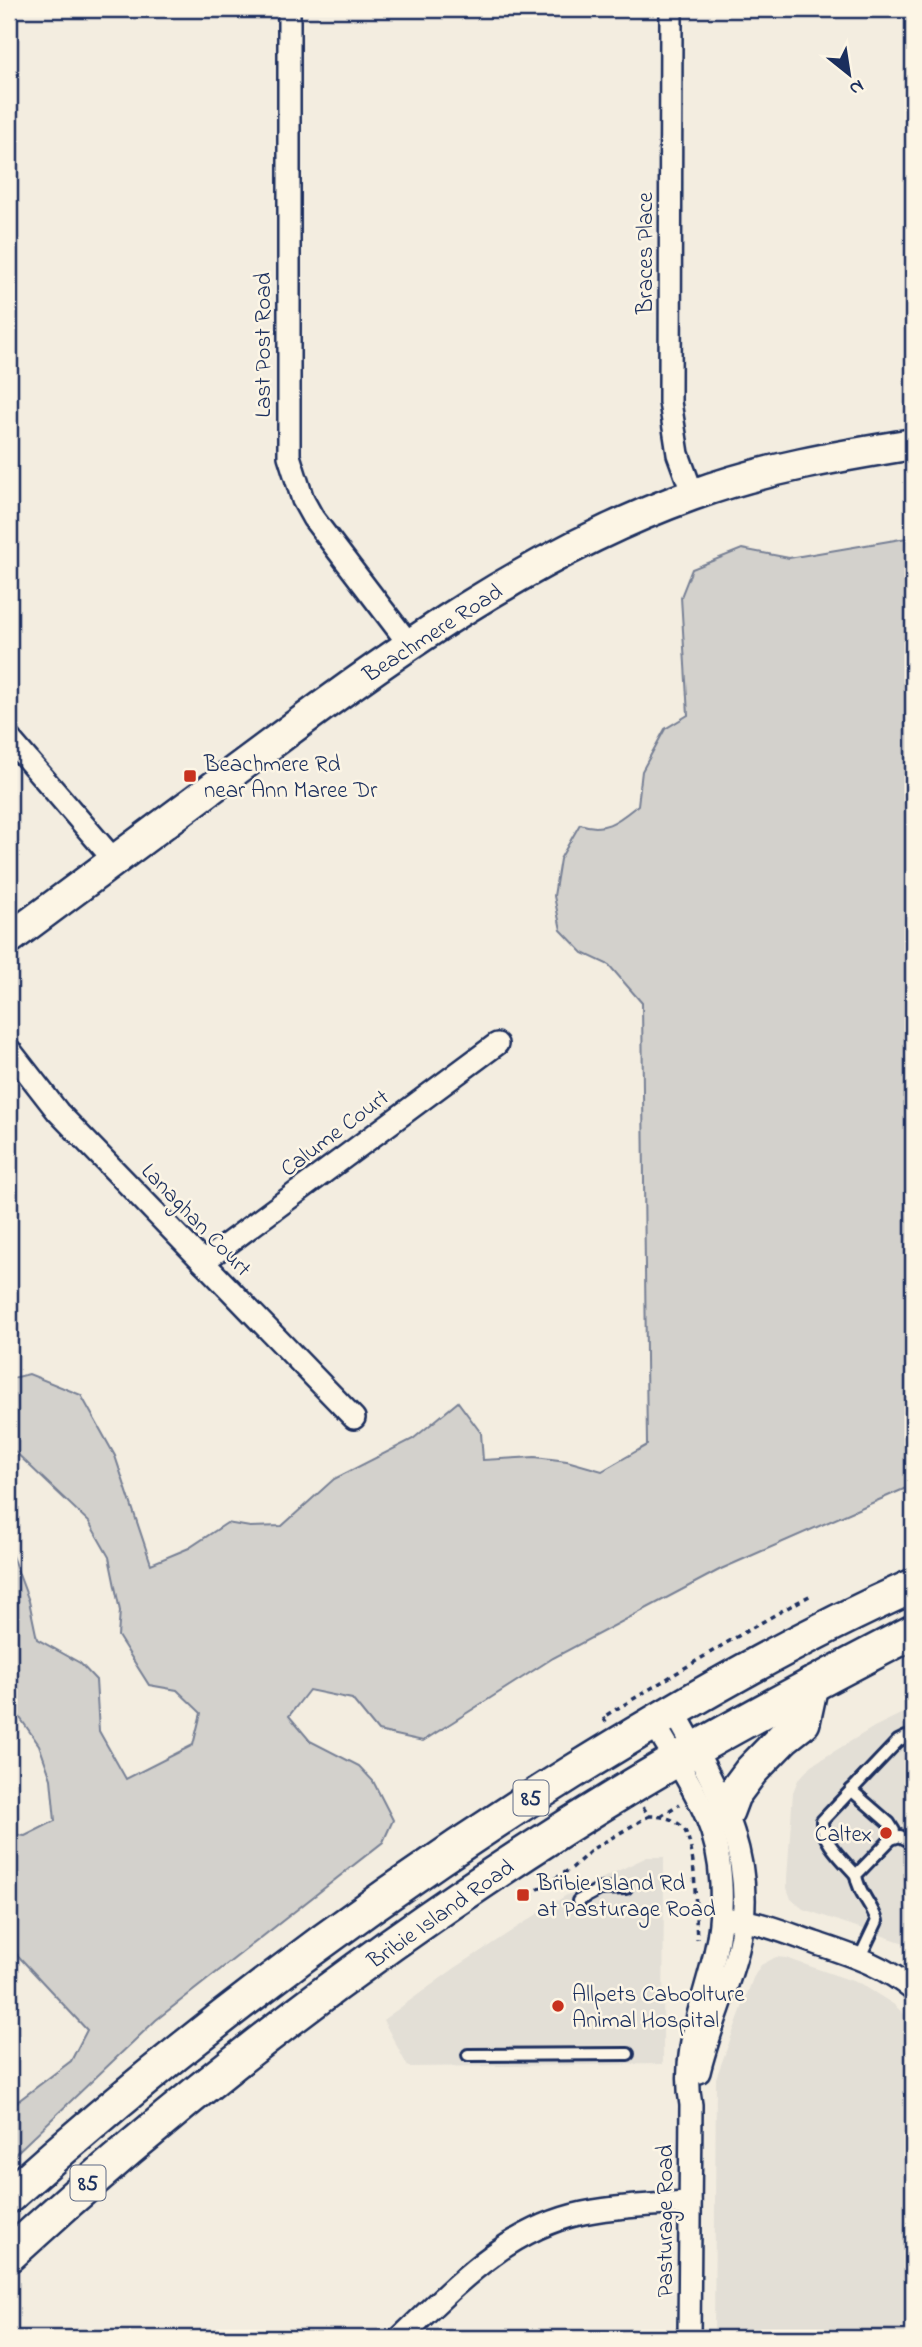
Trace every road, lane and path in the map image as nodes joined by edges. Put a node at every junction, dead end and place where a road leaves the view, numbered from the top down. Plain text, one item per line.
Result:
1 (289, 9) edge
2 (671, 9) edge
3 (913, 444) edge
4 (693, 495) junction
5 (409, 644) junction
6 (9, 738) edge
7 (114, 860) junction
8 (9, 939) edge
9 (496, 1044) dead end
10 (9, 1049) edge
11 (203, 1262) junction
12 (354, 1418) dead end
13 (913, 1587) edge
14 (913, 1632) edge
15 (811, 1685) junction
16 (664, 1717) junction
17 (913, 1737) edge
18 (685, 1755) junction
19 (852, 1790) junction
20 (727, 1811) junction
21 (649, 1816) dead end
22 (891, 1839) junction
23 (913, 1843) edge
24 (856, 1875) junction
25 (626, 1888) dead end
26 (521, 1900) dead end
27 (578, 1902) dead end
28 (721, 1918) junction
29 (743, 1920) junction
30 (859, 1959) junction
31 (913, 1990) edge
32 (628, 2054) dead end
33 (468, 2055) dead end
34 (691, 2105) junction
35 (9, 2196) edge
36 (690, 2203) junction
37 (9, 2255) edge
38 (400, 2338) edge
39 (689, 2338) edge

1 - 5 street, Last Post Road
2 - 4 street, Braces Place
3 - 4 main road, Beachmere Road
4 - 5 main road, Beachmere Road
5 - 7 main road, Beachmere Road
6 - 7 street
7 - 8 main road, Beachmere Road
9 - 11 street, Calume Court
10 - 11 street, Lanaghan Court
11 - 12 street, Lanaghan Court
13 - 16 main road, Bribie Island Road / 85
14 - 15 main road, Bribie Island Road / 85
15 - 18 main road, Bribie Island Road / 85
15 - 20 main road
16 - 18 street, Pasturage Road
16 - 35 main road, Bribie Island Road / 85
17 - 19 lane
18 - 20 street, Pasturage Road
18 - 28 street, Pasturage Road
18 - 37 main road, Bribie Island Road / 85
19 - 22 lane
19 - 24 lane
20 - 29 street, Pasturage Road
21 - 26 path
22 - 23 lane
22 - 24 lane
24 - 30 lane
25 - 27 lane
28 - 29 street
28 - 34 street, Pasturage Road
29 - 30 street
29 - 34 street, Pasturage Road
30 - 31 street
32 - 33 lane
34 - 36 street, Pasturage Road
36 - 38 street
36 - 39 street, Pasturage Road

